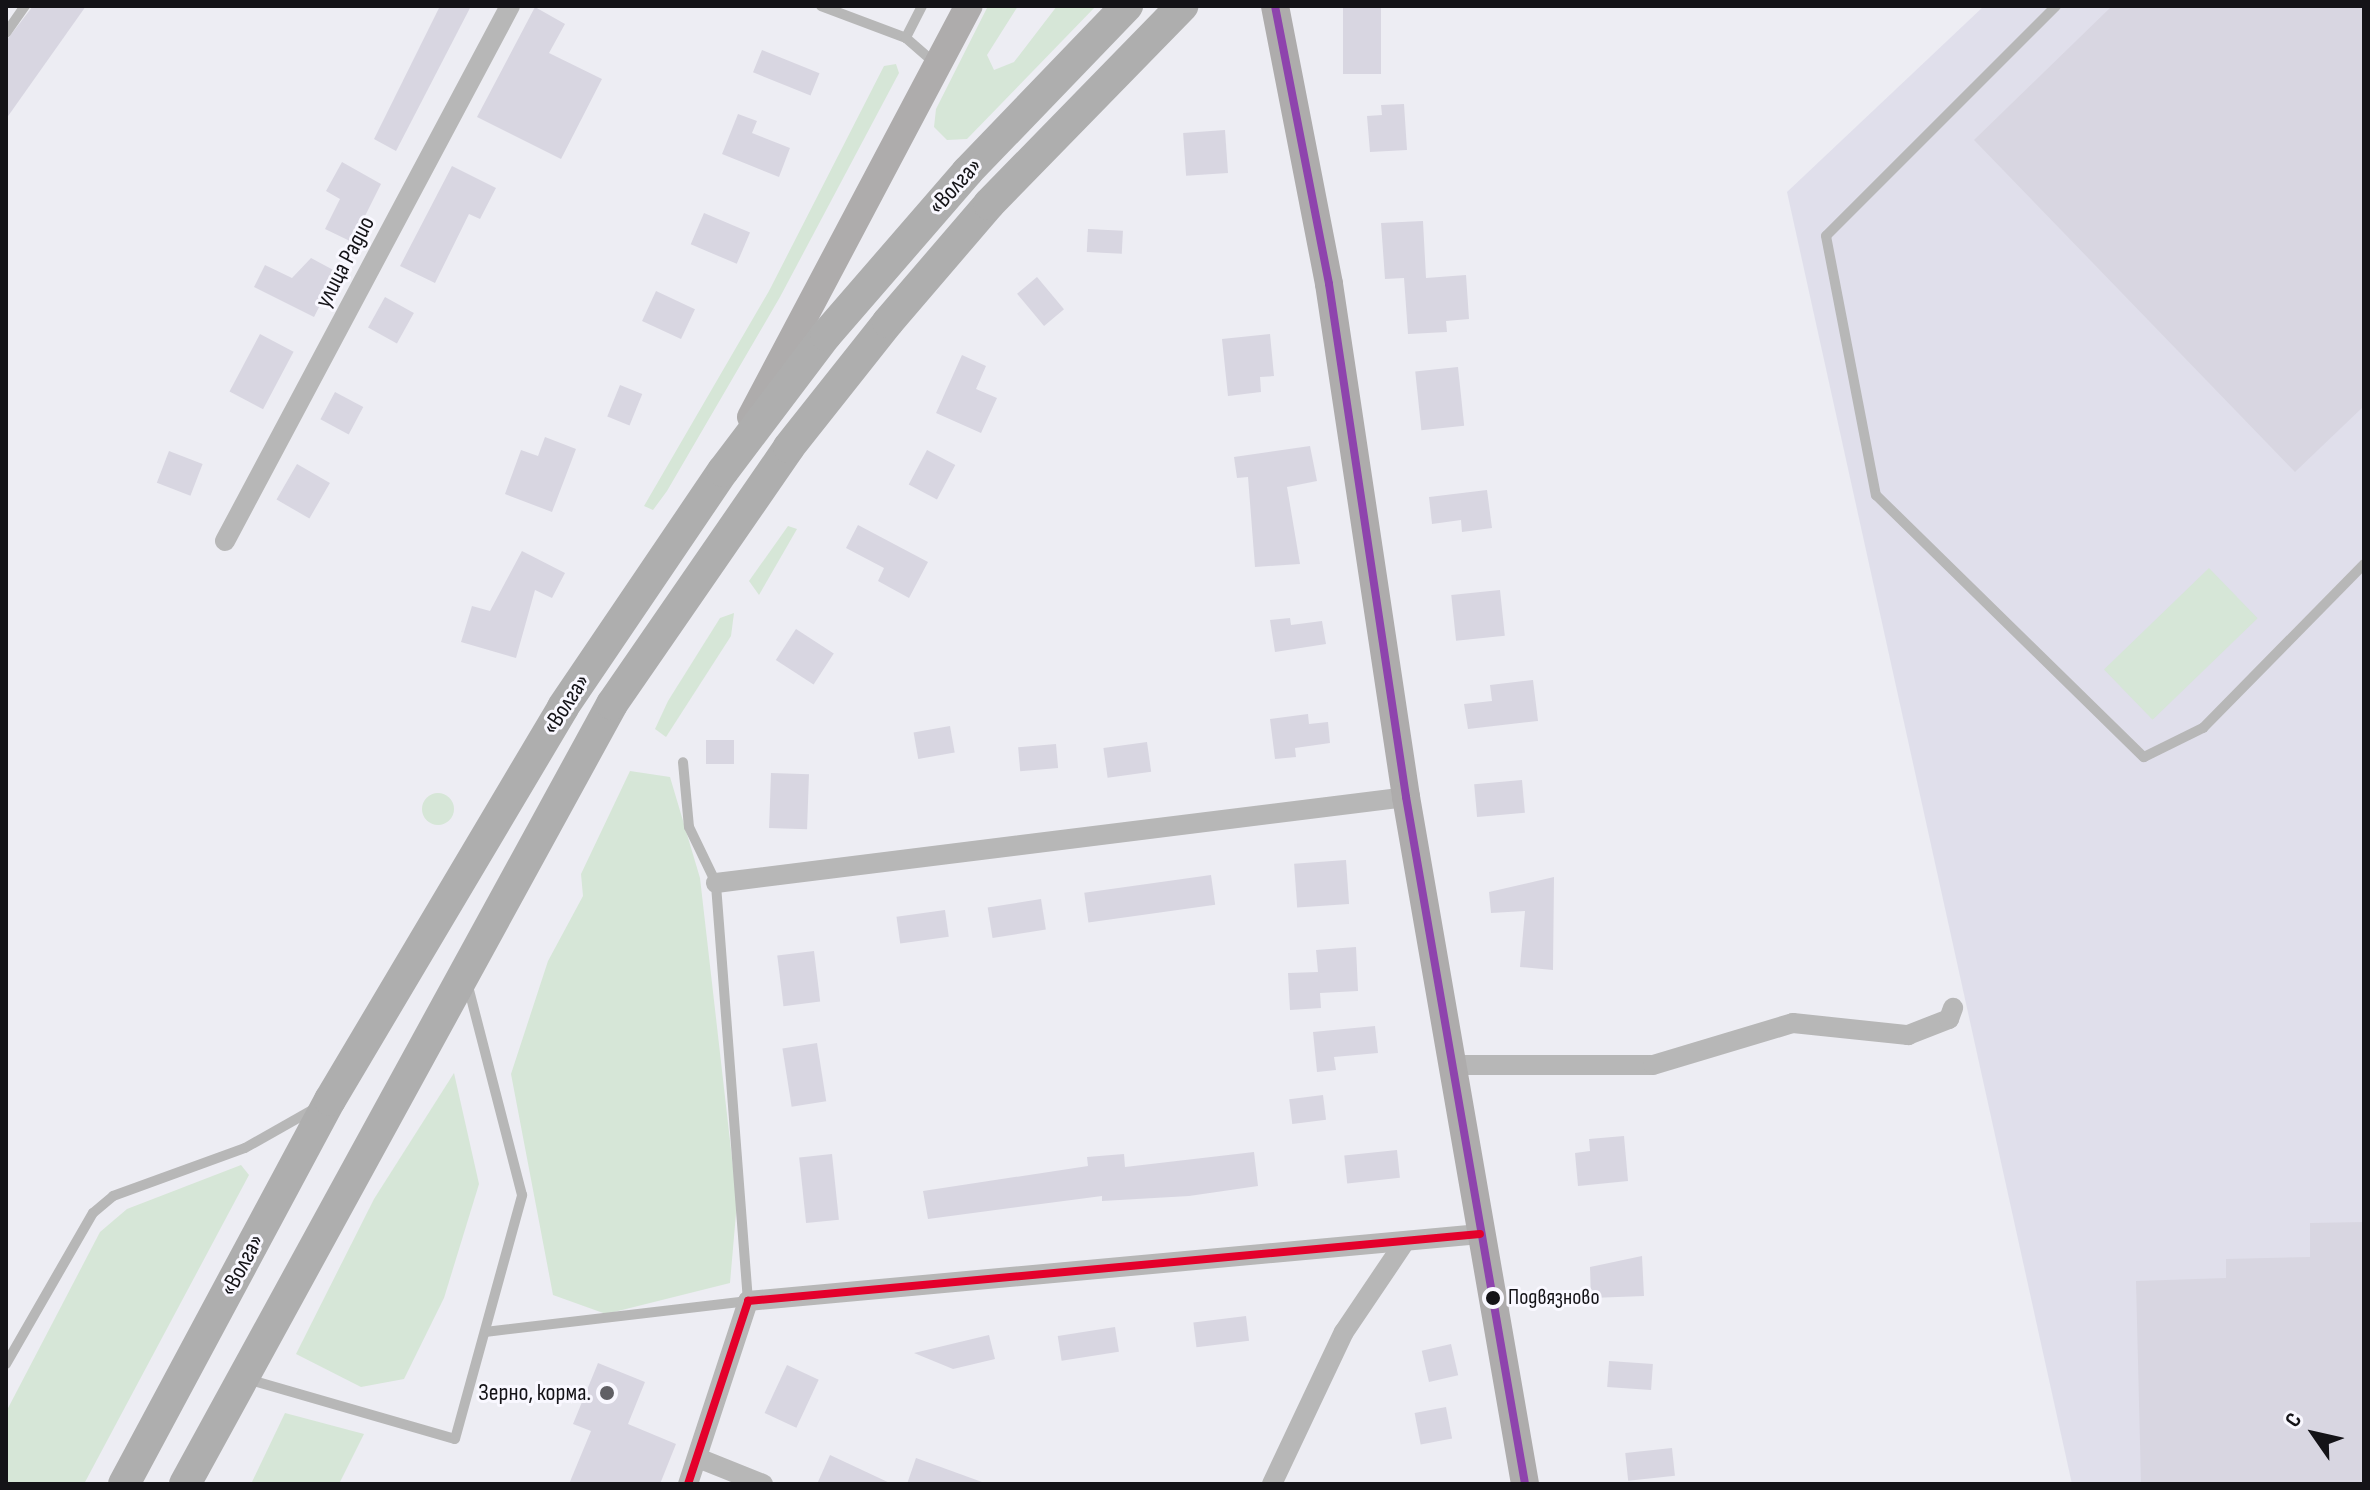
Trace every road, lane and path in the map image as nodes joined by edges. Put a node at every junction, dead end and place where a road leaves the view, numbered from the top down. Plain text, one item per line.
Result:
1 (25, 6) edge
2 (510, 6) edge
3 (821, 6) edge
4 (922, 6) edge
5 (969, 6) edge
6 (1127, 6) edge
7 (1182, 6) edge
8 (1275, 6) edge
9 (2056, 6) edge
10 (6, 33) edge
11 (906, 38) junction
12 (938, 66) junction
13 (723, 471) junction
14 (225, 541) dead end
15 (2364, 564) edge
16 (683, 762) dead end
17 (1406, 797) junction
18 (716, 883) junction
19 (463, 968) junction
20 (1953, 1008) dead end
21 (1451, 1065) junction
22 (330, 1100) junction
23 (1480, 1234) junction
24 (1402, 1246) junction
25 (748, 1301) junction
26 (485, 1332) junction
27 (6, 1364) edge
28 (241, 1377) junction
29 (698, 1458) junction
30 (124, 1484) edge
31 (185, 1484) edge
32 (688, 1484) edge
33 (763, 1484) edge
34 (1272, 1484) edge
35 (1525, 1484) edge

1 - 10 lane
2 - 14 street, улица Радио
3 - 11 lane
4 - 11 lane
5 - 12 main road
6 - 13 highway, «Волга»
7 - 19 highway, «Волга»
8 - 17 main road
9 - 15 lane
11 - 12 lane
12 - 13 main road
13 - 22 highway, «Волга»
16 - 18 lane
17 - 18 street
17 - 21 main road
18 - 25 lane
19 - 26 lane
19 - 28 highway, «Волга»
20 - 21 street
21 - 23 main road
22 - 27 lane
22 - 30 highway, «Волга»
23 - 24 street
23 - 35 main road
24 - 25 street
24 - 34 street
25 - 26 lane
25 - 29 street
26 - 28 lane
28 - 31 highway, «Волга»
29 - 32 street
29 - 33 street

